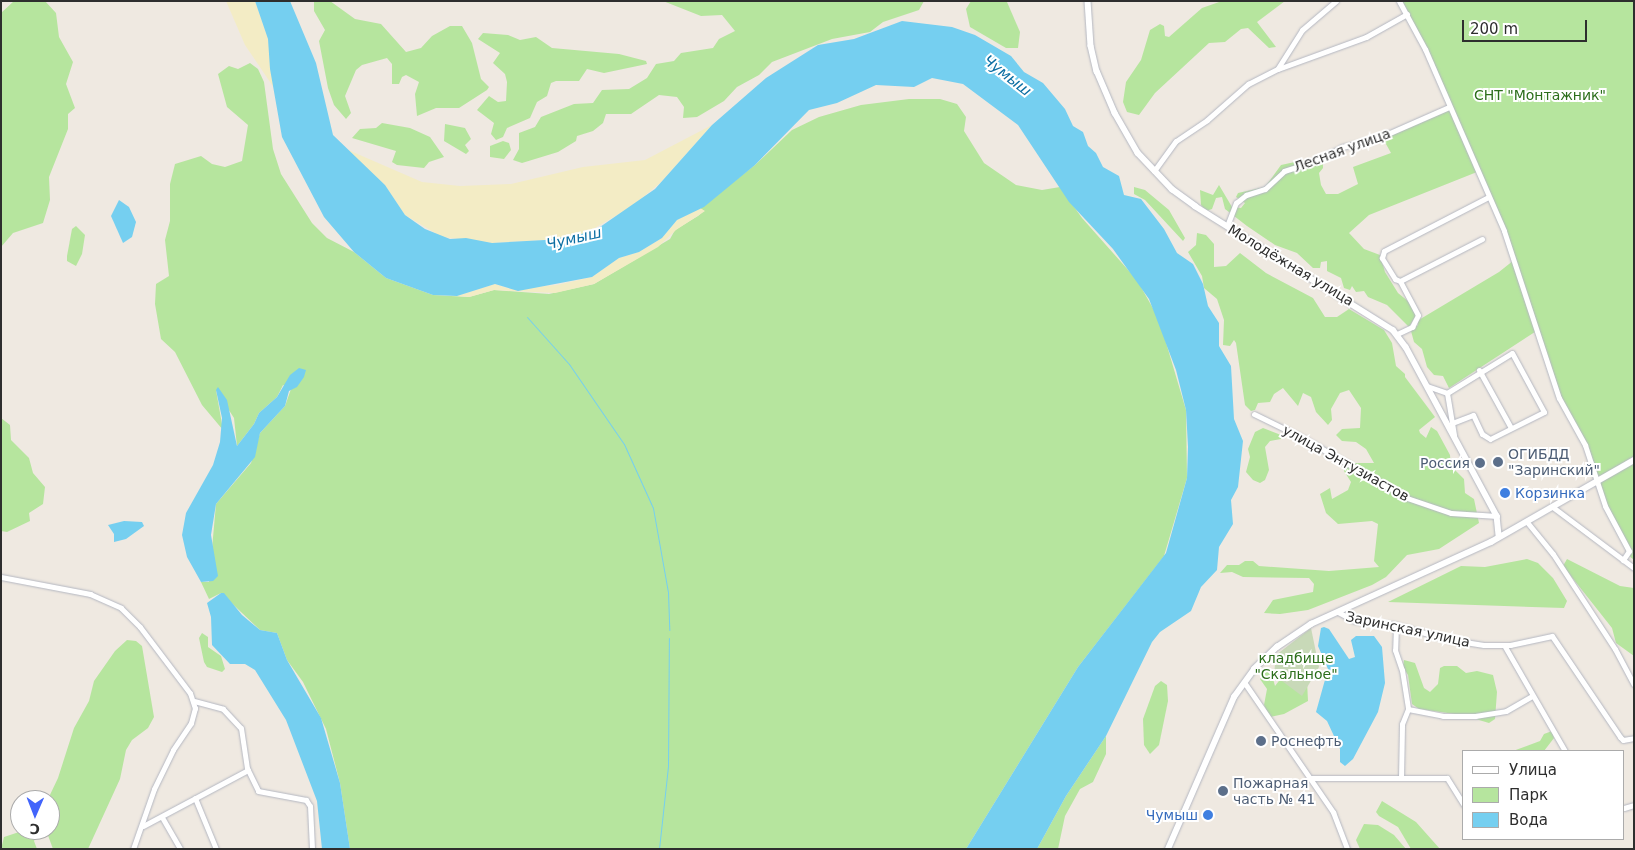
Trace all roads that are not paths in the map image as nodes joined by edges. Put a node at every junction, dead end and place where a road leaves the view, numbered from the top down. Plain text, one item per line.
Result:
1 (1088, 1) edge
2 (1336, 1) edge
3 (1400, 1) edge
4 (1407, 14) junction
5 (1278, 69) junction
6 (1449, 106) junction
7 (1154, 171) junction
8 (1488, 197) junction
9 (1227, 226) junction
10 (1482, 239) dead end
11 (1400, 281) junction
12 (1397, 334) junction
13 (1479, 370) junction
14 (1427, 386) junction
15 (1447, 393) junction
16 (1254, 414) dead end
17 (1452, 423) junction
18 (1511, 428) junction
19 (1454, 435) junction
20 (1634, 460) edge
21 (1598, 483) junction
22 (1554, 508) junction
23 (1497, 516) junction
24 (1527, 522) junction
25 (1499, 534) junction
26 (1623, 560) junction
27 (1634, 568) edge
28 (1, 577) edge
29 (1338, 612) junction
30 (1396, 626) junction
31 (1504, 646) junction
32 (1244, 682) junction
33 (1634, 684) edge
34 (1532, 696) junction
35 (194, 701) junction
36 (1408, 709) junction
37 (1634, 738) edge
38 (1565, 750) edge
39 (248, 770) junction
40 (1309, 778) junction
41 (1401, 778) junction
42 (195, 798) junction
43 (1462, 802) edge
44 (162, 819) junction
45 (143, 826) junction
46 (133, 849) edge
47 (180, 849) edge
48 (216, 849) edge
49 (312, 849) edge
50 (1168, 849) edge
51 (1347, 849) edge

1 - 7 street, Молодёжная улица
2 - 5 street
3 - 4 street
4 - 5 street
4 - 6 street
5 - 7 street
6 - 8 street
6 - 9 street, Лесная улица
7 - 9 street, Молодёжная улица
8 - 11 street
8 - 21 street
9 - 12 street, Молодёжная улица
10 - 11 street
11 - 12 street
12 - 14 street, Молодёжная улица
13 - 15 street
13 - 18 street
13 - 18 street
14 - 15 street
14 - 19 street, Молодёжная улица
15 - 17 street
16 - 23 street, улица Энтузиастов
17 - 18 street
17 - 19 street
19 - 23 street, Молодёжная улица
20 - 21 street, Заринская улица
21 - 22 street, Заринская улица
21 - 26 street
22 - 24 street, Заринская улица
22 - 26 street
23 - 25 street, Молодёжная улица
24 - 25 street, Заринская улица
24 - 33 street
25 - 29 street, Заринская улица
26 - 27 street
28 - 35 street
29 - 30 street, Заринская улица
29 - 32 street, Заринская улица
30 - 31 street, Заринская улица
30 - 36 street
31 - 34 street
31 - 37 street, Заринская улица
32 - 40 street
32 - 50 street, Заринская улица
34 - 36 street
34 - 38 street
35 - 39 street
35 - 45 street
36 - 41 street
39 - 42 street
39 - 49 street
40 - 41 street
40 - 51 street
41 - 43 street
42 - 44 street
42 - 48 street
44 - 45 street
44 - 47 street
45 - 46 street

